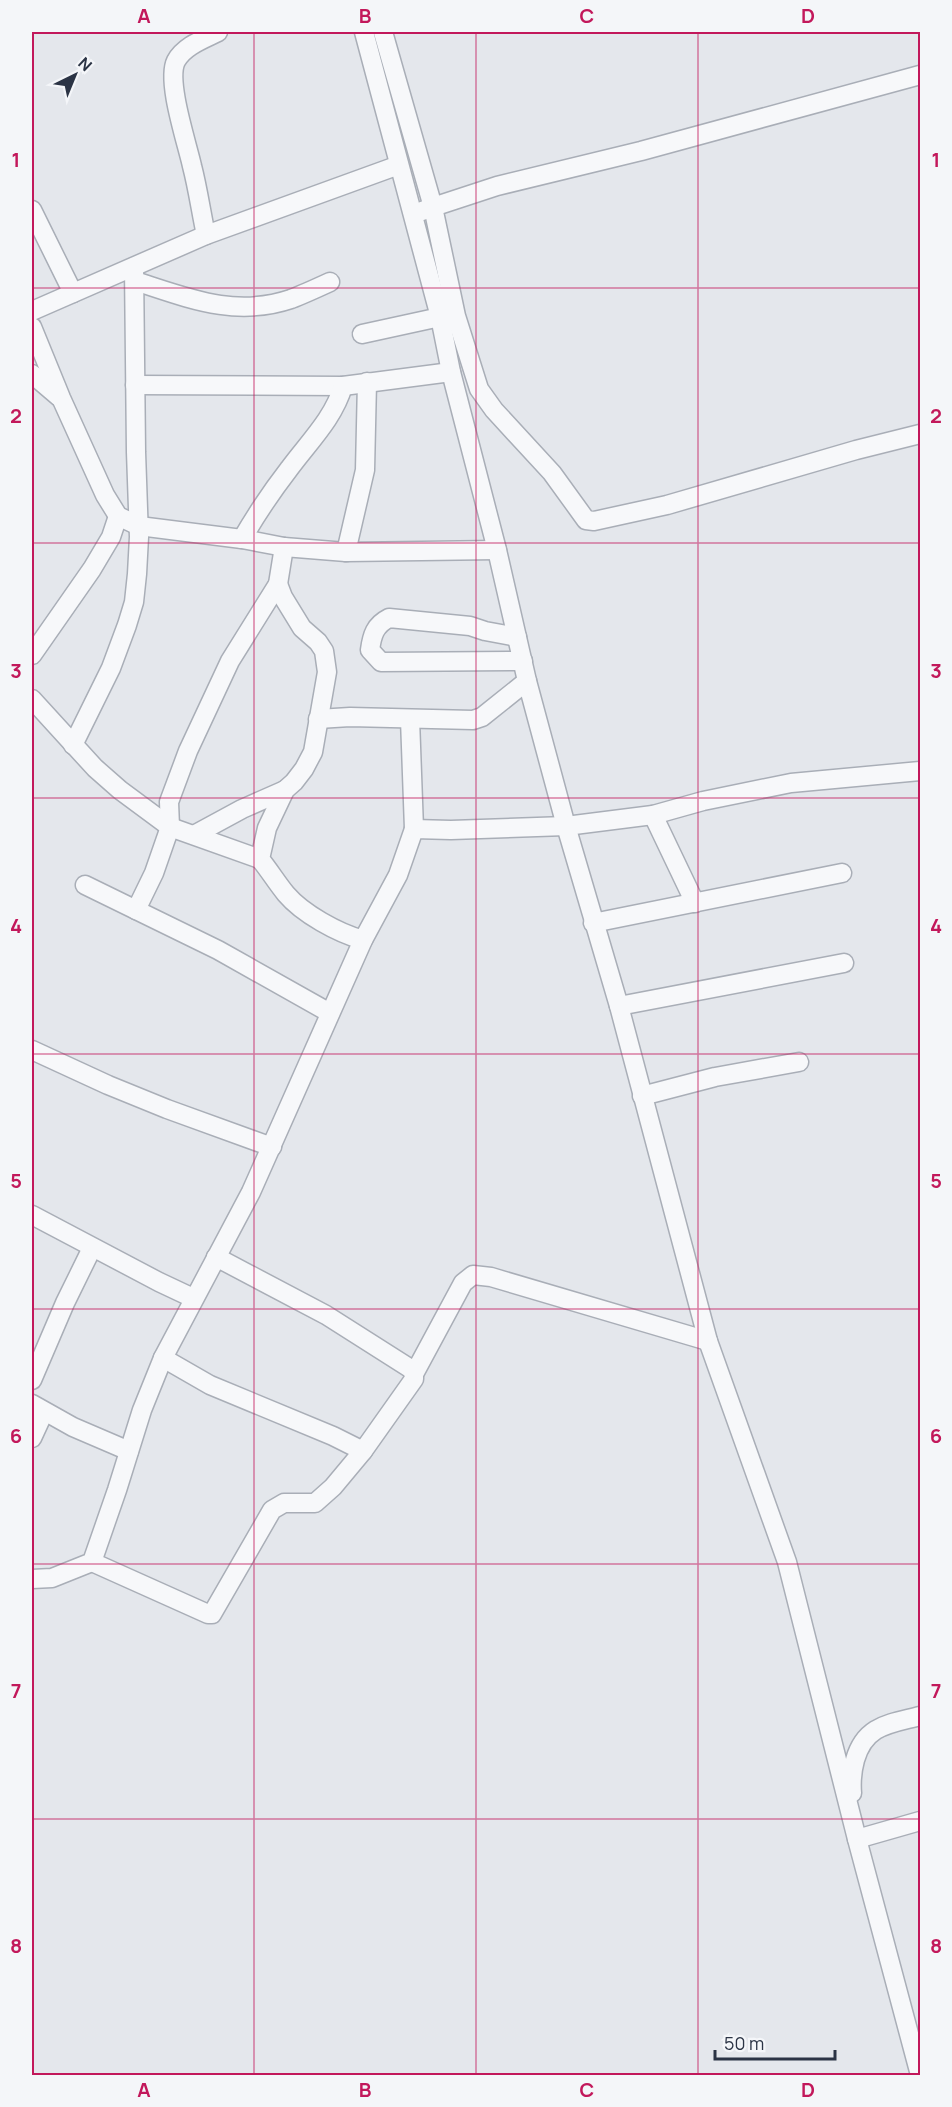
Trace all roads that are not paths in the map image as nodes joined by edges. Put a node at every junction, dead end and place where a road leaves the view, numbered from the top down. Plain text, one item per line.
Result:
1 (218, 32) edge
2 (364, 32) edge
3 (383, 32) edge
4 (921, 75) edge
5 (399, 165) junction
6 (433, 207) junction
7 (32, 212) edge
8 (411, 214) junction
9 (206, 235) junction
10 (134, 274) junction
11 (330, 282) dead end
12 (73, 293) junction
13 (32, 311) edge
14 (440, 317) junction
15 (32, 327) edge
16 (362, 334) dead end
17 (451, 372) junction
18 (32, 374) edge
19 (367, 382) junction
20 (135, 385) junction
21 (343, 386) junction
22 (61, 398) junction
23 (921, 434) edge
24 (118, 516) junction
25 (139, 526) junction
26 (242, 539) junction
27 (284, 547) junction
28 (497, 550) junction
29 (346, 552) junction
30 (278, 584) junction
31 (517, 637) junction
32 (32, 653) edge
33 (523, 661) junction
34 (527, 681) junction
35 (32, 699) edge
36 (410, 718) junction
37 (318, 719) junction
38 (73, 745) junction
39 (920, 771) edge
40 (285, 790) junction
41 (653, 815) junction
42 (566, 826) junction
43 (170, 827) junction
44 (414, 829) junction
45 (194, 835) junction
46 (260, 860) junction
47 (842, 873) dead end
48 (85, 885) dead end
49 (695, 903) junction
50 (136, 910) junction
51 (593, 923) junction
52 (363, 940) junction
53 (844, 963) dead end
54 (620, 1006) junction
55 (330, 1013) junction
56 (32, 1050) edge
57 (799, 1062) dead end
58 (642, 1096) junction
59 (272, 1147) junction
60 (32, 1215) edge
61 (93, 1248) junction
62 (216, 1257) junction
63 (193, 1298) junction
64 (708, 1341) junction
65 (163, 1358) junction
66 (414, 1374) junction
67 (32, 1380) edge
68 (38, 1408) edge
69 (32, 1438) edge
70 (129, 1451) junction
71 (363, 1451) junction
72 (92, 1562) junction
73 (32, 1579) edge
74 (921, 1716) edge
75 (921, 1821) edge
76 (857, 1839) junction
77 (921, 2075) edge

1 - 9 street
2 - 5 street
3 - 6 street
4 - 6 street
5 - 8 street
5 - 9 street
6 - 8 street
6 - 23 street
7 - 12 street
8 - 14 street
9 - 10 street
10 - 11 street
10 - 12 street
10 - 20 street
12 - 13 street
14 - 16 street
14 - 17 street
15 - 22 street
17 - 19 street
17 - 28 street
18 - 22 street
19 - 21 street
19 - 29 street
20 - 21 street
20 - 25 street
21 - 26 street
22 - 24 street
24 - 25 street
24 - 32 street
25 - 26 street
25 - 38 street
26 - 27 street
27 - 29 street
27 - 30 street
28 - 29 street
28 - 31 street
30 - 37 street
30 - 43 street
31 - 33 street
31 - 33 street
33 - 34 street
34 - 36 street
34 - 42 street
35 - 38 street
36 - 37 street
36 - 44 street
37 - 40 street
38 - 43 street
39 - 41 street
40 - 45 street
40 - 46 street
41 - 42 street
41 - 49 street
42 - 44 street
42 - 51 street
43 - 45 street
43 - 50 street
44 - 52 street
45 - 46 street
46 - 52 street
47 - 49 street
48 - 50 street
49 - 51 street
50 - 55 street
51 - 54 street
52 - 55 street
53 - 54 street
54 - 58 street
55 - 59 street
56 - 59 street
57 - 58 street
58 - 64 street
59 - 62 street
60 - 61 street
61 - 63 street
61 - 67 street
62 - 63 street
62 - 66 street
63 - 65 street
64 - 66 street
64 - 76 street
65 - 70 street
65 - 71 street
66 - 71 street
68 - 69 street
68 - 70 street
70 - 72 street
71 - 72 street
72 - 73 street
74 - 76 street
75 - 76 street
76 - 77 street

